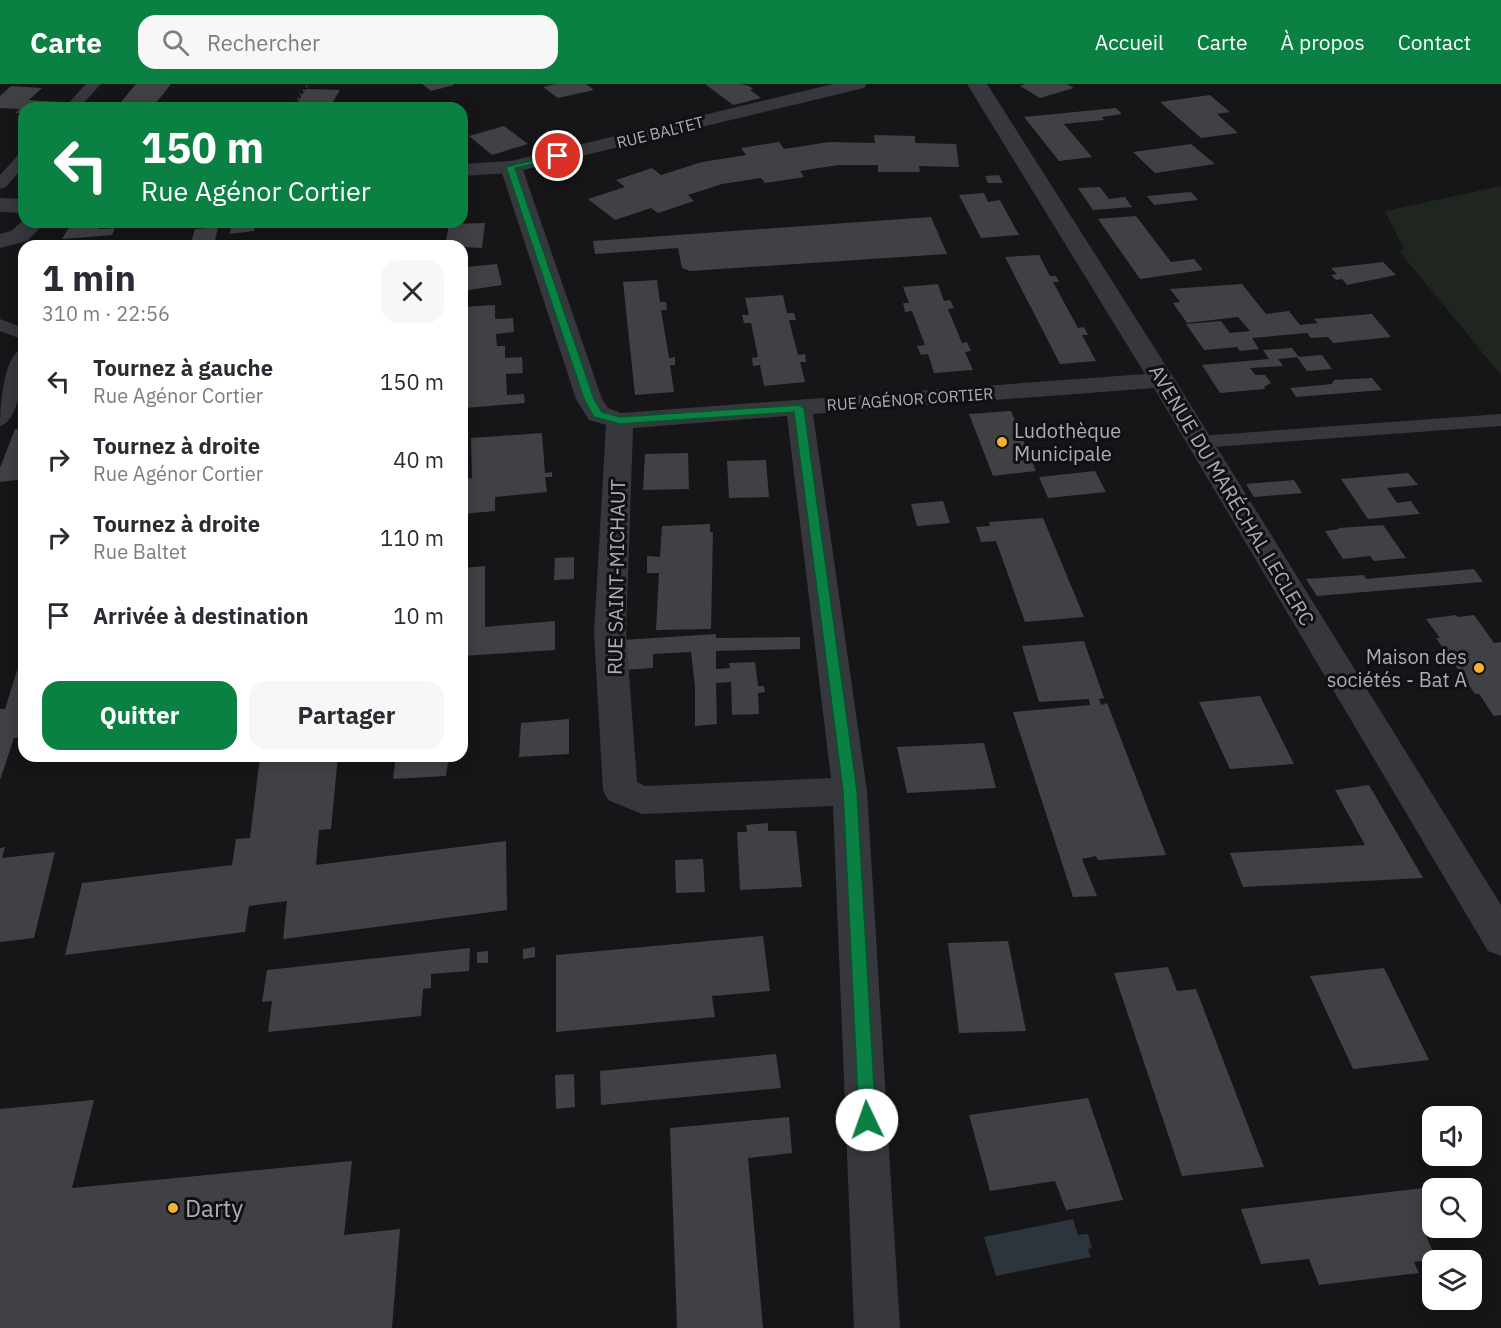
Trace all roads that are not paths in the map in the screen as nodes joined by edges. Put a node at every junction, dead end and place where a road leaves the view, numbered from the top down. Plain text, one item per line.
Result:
1 (94, 84) edge
2 (857, 84) edge
3 (977, 84) edge
4 (77, 102) edge
5 (18, 164) edge
6 (511, 167) junction
7 (468, 170) edge
8 (0, 184) edge
9 (0, 205) edge
10 (18, 206) edge
11 (30, 228) edge
12 (2, 244) edge
13 (0, 324) edge
14 (18, 332) edge
15 (18, 370) edge
16 (1162, 380) junction
17 (799, 408) junction
18 (0, 420) edge
19 (1501, 420) edge
20 (620, 421) junction
21 (1198, 441) junction
22 (850, 791) junction
23 (1501, 939) edge
24 (877, 1328) edge

1 - 4 lane
2 - 6 street, RUE BALTET
3 - 16 street, AVENUE DU MARÉCHAL LECLERC
5 - 8 lane
6 - 7 street, RUE BALTET
6 - 20 street
9 - 10 street
11 - 12 street
13 - 14 lane
15 - 18 lane
16 - 17 street, RUE AGÉNOR CORTIER
16 - 21 street, AVENUE DU MARÉCHAL LECLERC
17 - 20 street, RUE AGÉNOR CORTIER
17 - 22 street
19 - 21 lane
20 - 22 street, RUE SAINT-MICHAUT
21 - 23 street, AVENUE DU MARÉCHAL LECLERC
22 - 24 street

